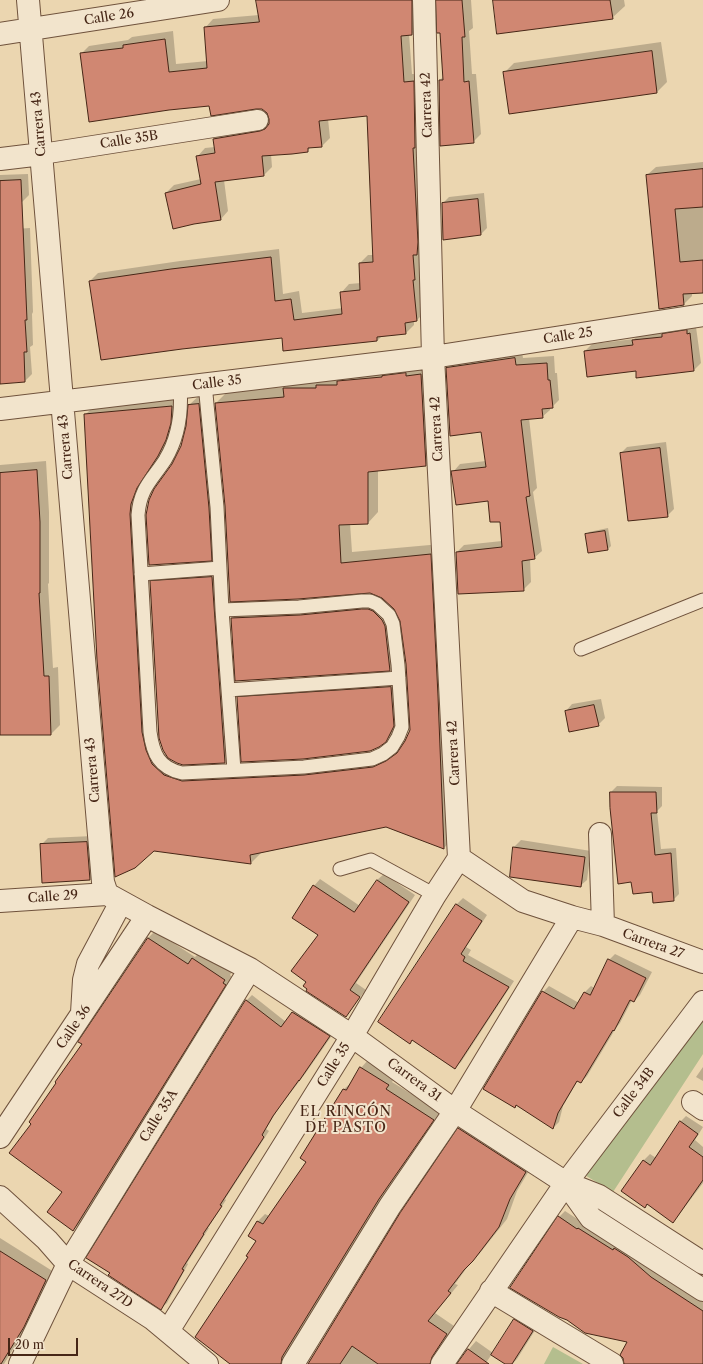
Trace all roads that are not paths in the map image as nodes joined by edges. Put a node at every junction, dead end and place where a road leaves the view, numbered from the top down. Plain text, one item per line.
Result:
1 (28, 0) edge
2 (218, 0) edge
3 (424, 0) edge
4 (31, 30) junction
5 (0, 34) edge
6 (258, 120) dead end
7 (42, 154) junction
8 (0, 159) edge
9 (703, 315) edge
10 (433, 357) junction
11 (205, 384) junction
12 (180, 387) junction
13 (62, 401) junction
14 (0, 409) edge
15 (220, 568) junction
16 (141, 574) junction
17 (703, 600) edge
18 (222, 610) junction
19 (581, 649) dead end
20 (399, 678) junction
21 (228, 690) junction
22 (234, 770) junction
23 (600, 834) dead end
24 (459, 858) junction
25 (340, 869) dead end
26 (435, 895) junction
27 (114, 898) junction
28 (0, 901) edge
29 (147, 916) junction
30 (572, 917) junction
31 (603, 925) junction
32 (703, 962) edge
33 (250, 968) junction
34 (703, 1002) edge
35 (82, 1014) junction
36 (352, 1036) junction
37 (455, 1111) junction
38 (0, 1137) edge
39 (566, 1183) junction
40 (0, 1197) edge
41 (703, 1263) edge
42 (68, 1264) junction
43 (491, 1290) junction
44 (703, 1290) edge
45 (168, 1330) junction
46 (20, 1364) edge
47 (207, 1364) edge
48 (293, 1364) edge
49 (442, 1364) edge
50 (612, 1364) edge

1 - 4 street, Carrera 43
2 - 4 street, Calle 26
3 - 10 street, Carrera 42
4 - 5 street, Calle 26
4 - 7 street, Carrera 43
6 - 7 street, Calle 35B
7 - 8 street, Calle 35B
7 - 13 street, Carrera 43
9 - 10 street, Calle 25
10 - 11 street, Calle 35
10 - 24 street, Carrera 42
11 - 12 street, Calle 35
11 - 15 lane
12 - 13 street, Calle 35
12 - 16 lane
13 - 14 street, Calle 35
13 - 27 street, Carrera 43
15 - 16 lane
15 - 18 lane
16 - 22 lane
17 - 19 lane
18 - 20 lane
18 - 21 lane
20 - 21 lane
20 - 22 lane
21 - 22 lane
23 - 31 street
24 - 26 street, Calle 35
24 - 30 street, Carrera 27
25 - 26 lane
26 - 36 street, Calle 35
27 - 28 street, Calle 29
27 - 29 street, Carrera 31
27 - 35 street
29 - 33 street, Carrera 31
29 - 35 street, Calle 36
30 - 31 street, Carrera 27
30 - 37 street
31 - 32 street, Carrera 27
33 - 36 street, Carrera 31
33 - 42 street, Calle 35A
34 - 39 street, Calle 34B
35 - 38 street, Calle 36
36 - 37 street, Carrera 31
36 - 45 street, Calle 35
37 - 39 street, Carrera 31
37 - 48 street
39 - 41 street
39 - 43 street, Calle 34B
39 - 44 street, Carrera 31
40 - 42 street, Carrera 27D
42 - 45 street, Carrera 27D
42 - 46 street, Calle 35A
43 - 49 street, Calle 34B
43 - 50 street
45 - 47 street, Carrera 27D

